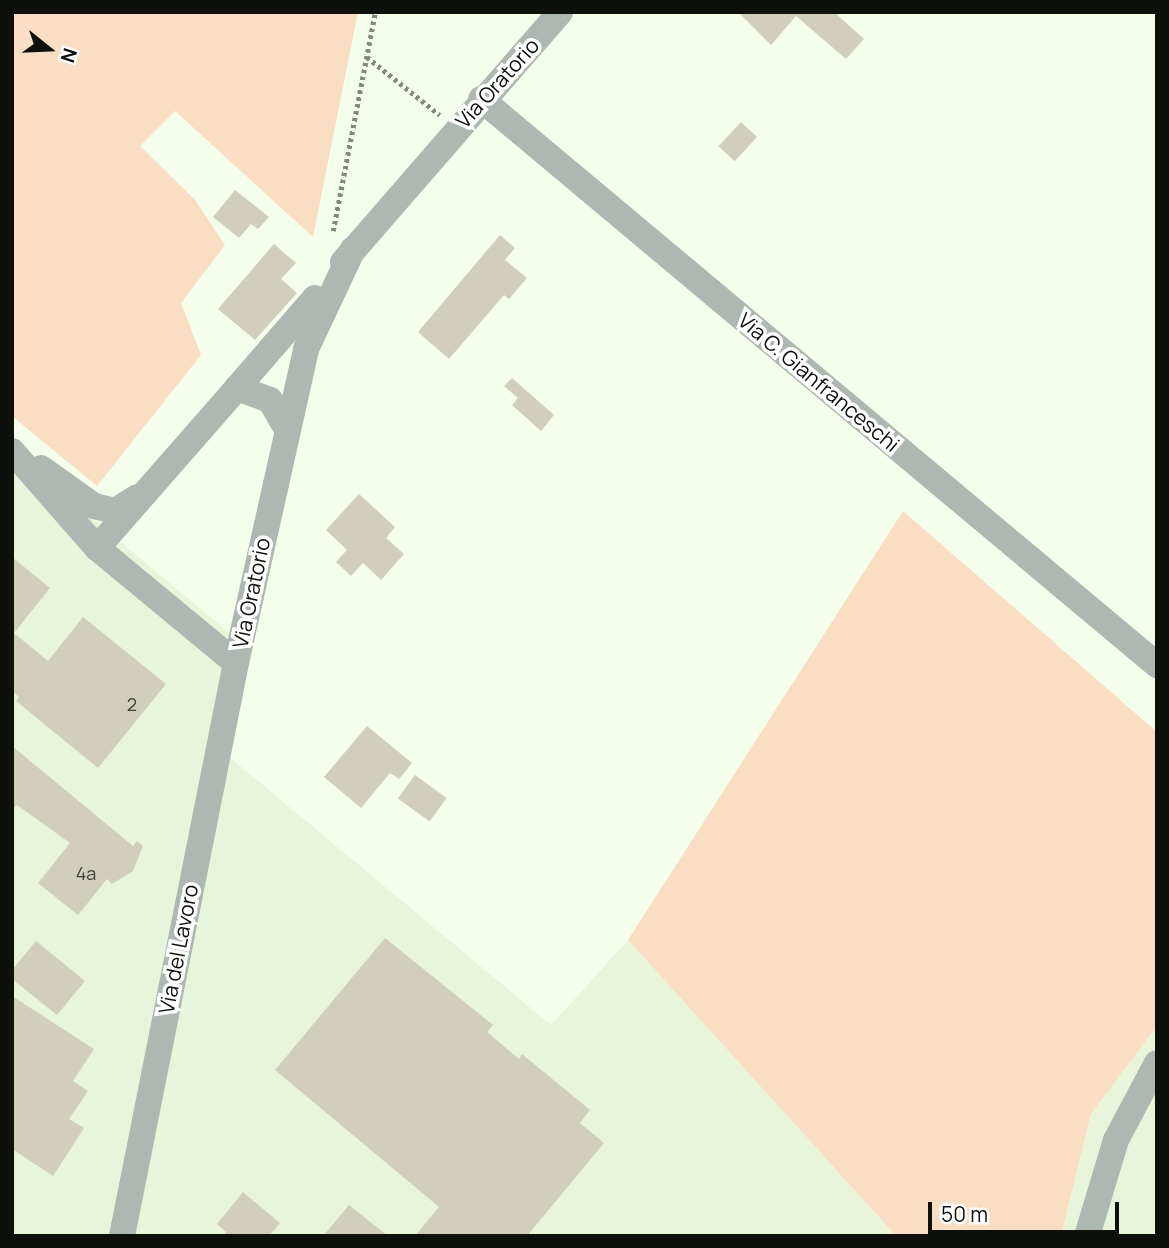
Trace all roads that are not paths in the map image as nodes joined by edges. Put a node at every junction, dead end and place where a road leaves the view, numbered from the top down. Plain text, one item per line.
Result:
1 (560, 12) edge
2 (481, 99) junction
3 (343, 242) junction
4 (237, 388) junction
5 (287, 429) junction
6 (12, 449) edge
7 (147, 491) junction
8 (97, 548) junction
9 (236, 663) junction
10 (1157, 665) edge
11 (1157, 1063) edge
12 (122, 1236) edge
13 (1087, 1236) edge

1 - 2 street, Via Oratorio
2 - 3 street, Via Oratorio
2 - 10 street, Via C. Gianfranceschi
3 - 4 street, Via Oratorio
3 - 5 street, Via Oratorio
4 - 5 street
4 - 7 street, Via Oratorio
5 - 9 street, Via Oratorio
6 - 7 street, Via Oratorio
6 - 8 street, Via Oratorio
7 - 8 street, Via Oratorio
8 - 9 street, Via Oratorio
9 - 12 street, Via del Lavoro
11 - 13 street

